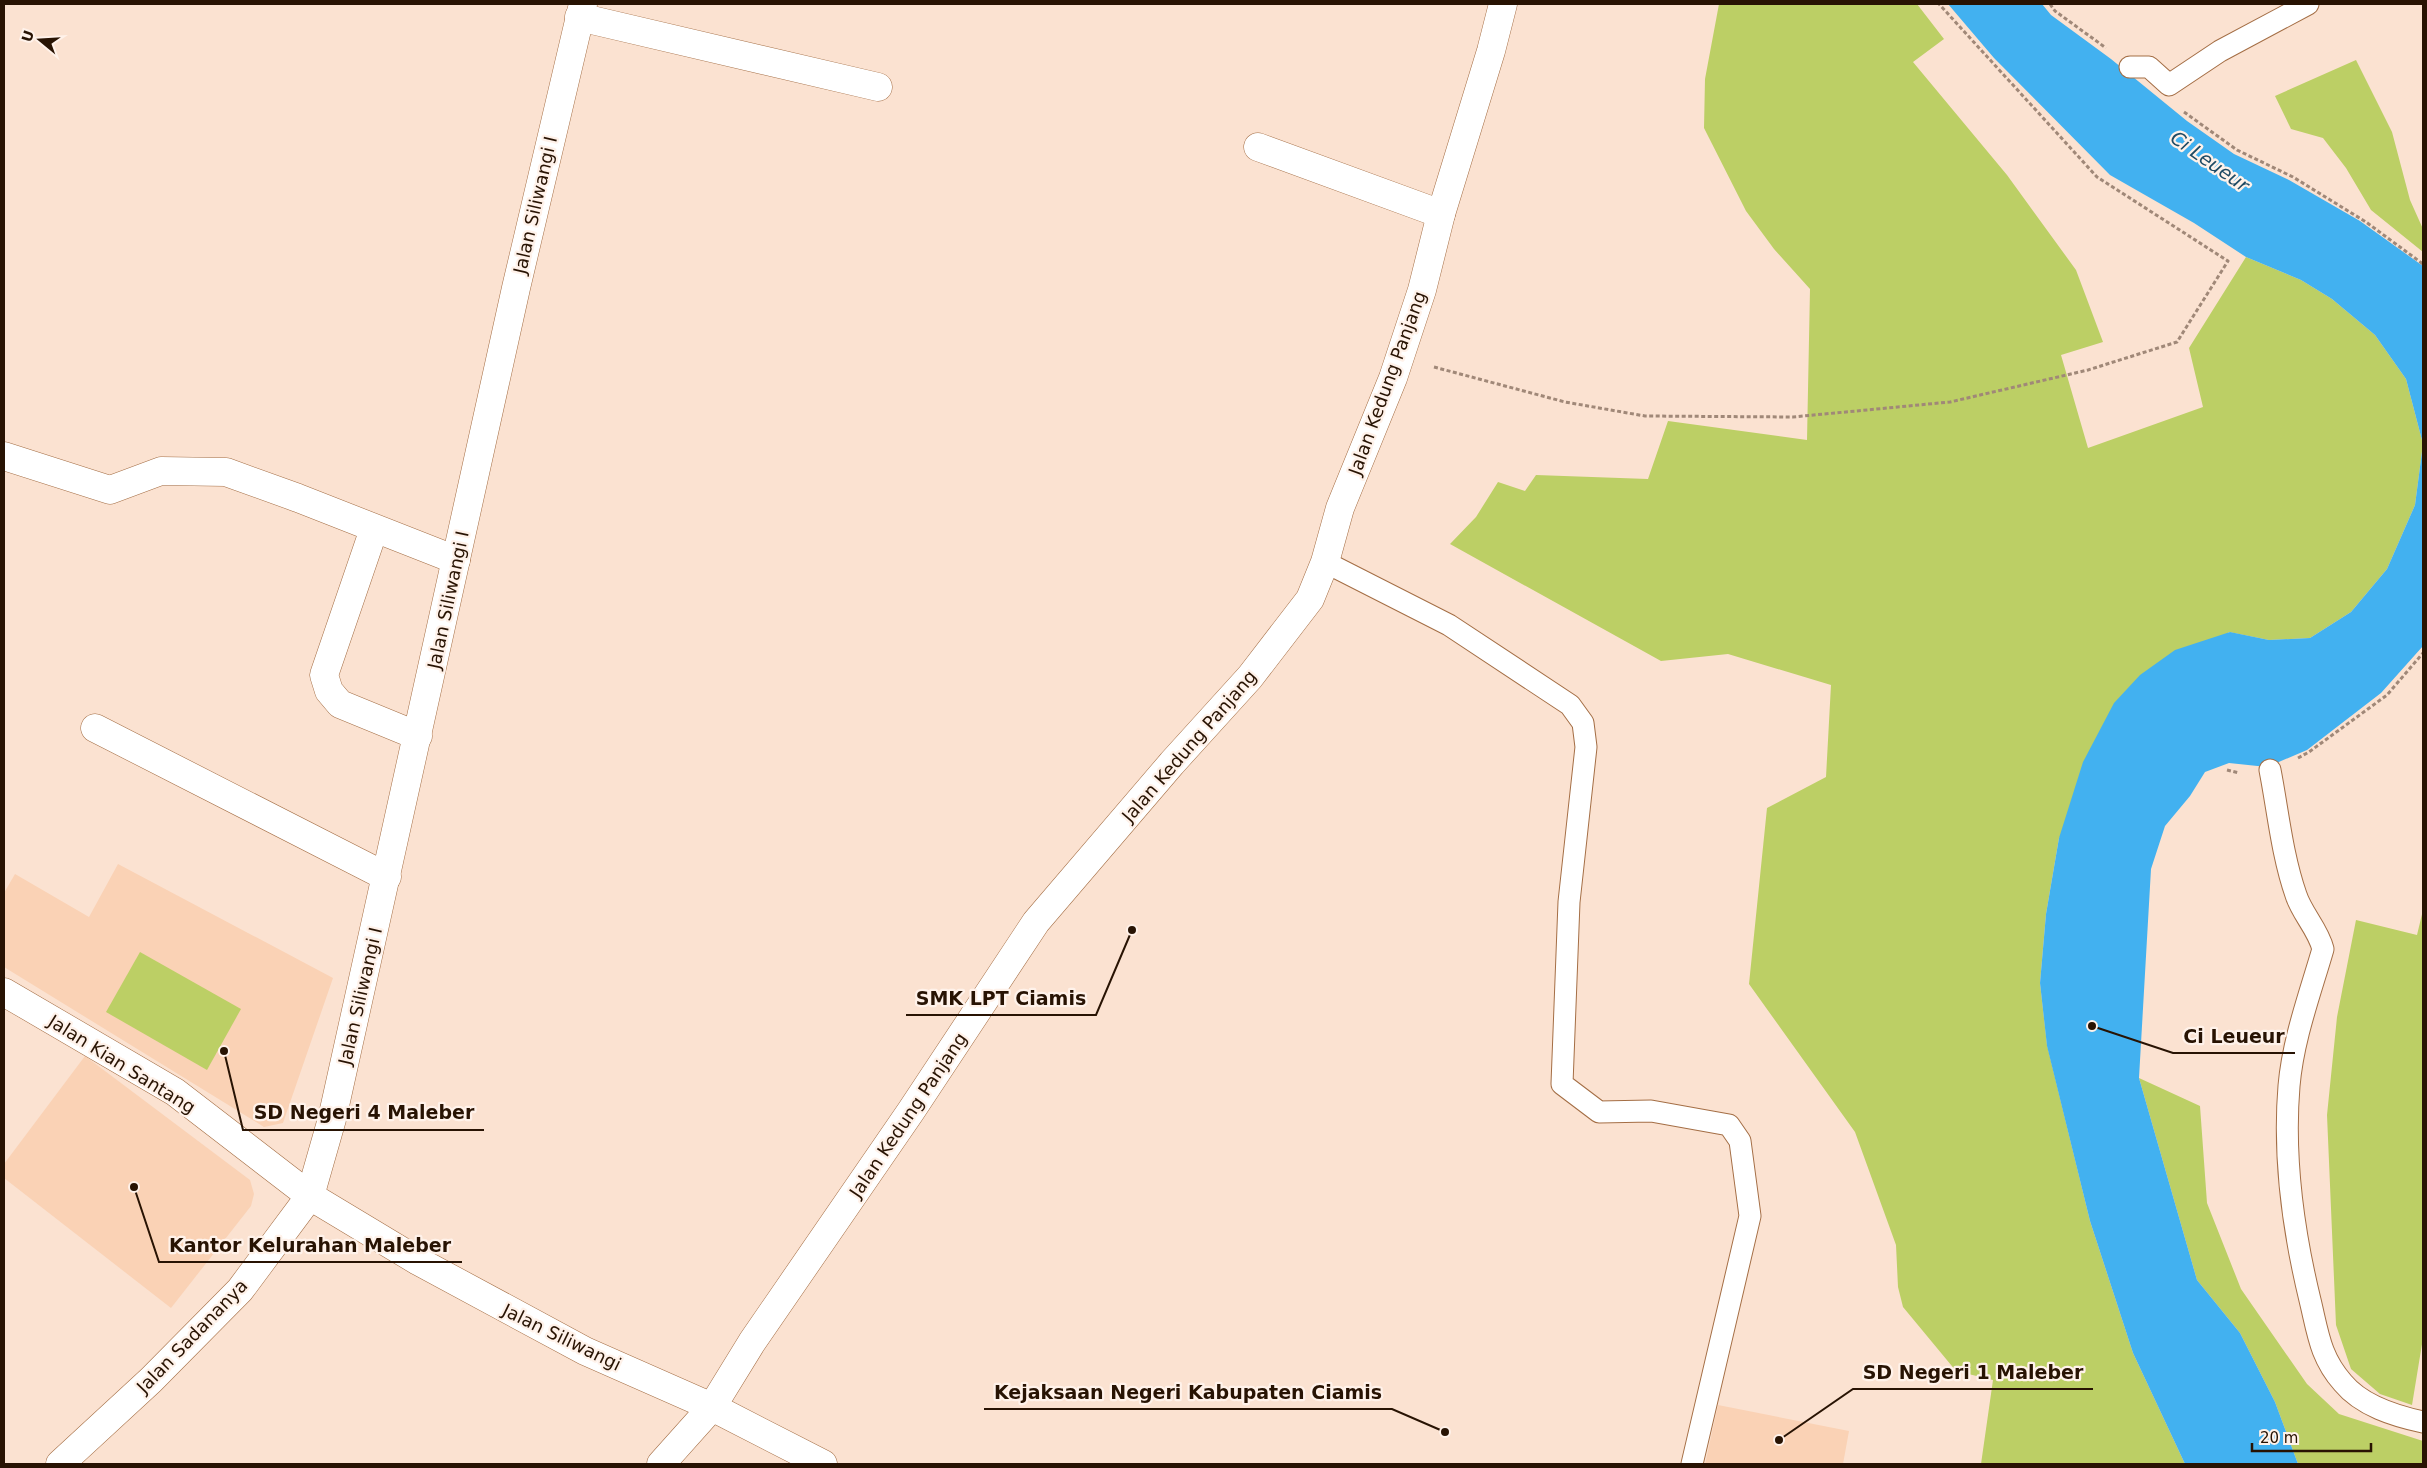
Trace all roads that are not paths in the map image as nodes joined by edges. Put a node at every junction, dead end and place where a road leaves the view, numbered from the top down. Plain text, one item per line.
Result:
1 (1503, 4) edge
2 (2308, 4) edge
3 (581, 10) edge
4 (2130, 67) road end
5 (878, 87) dead end
6 (1258, 147) dead end
7 (1441, 214) junction
8 (6, 463) edge
9 (374, 529) junction
10 (456, 560) junction
11 (1325, 562) junction
12 (95, 728) dead end
13 (418, 736) junction
14 (2270, 770) road end
15 (387, 877) junction
16 (4, 992) edge
17 (310, 1196) junction
18 (712, 1407) junction
19 (2423, 1422) edge
20 (60, 1464) edge
21 (661, 1464) edge
22 (823, 1464) edge
23 (1692, 1464) edge

1 - 7 street, Jalan Kedung Panjang
2 - 4 lane
3 - 5 street
3 - 10 street, Jalan Siliwangi I
6 - 7 street
7 - 11 street, Jalan Kedung Panjang
8 - 9 street
9 - 10 street
9 - 13 street
10 - 13 street, Jalan Siliwangi I
11 - 18 street, Jalan Kedung Panjang
11 - 23 lane
12 - 15 street
13 - 15 street, Jalan Siliwangi I
14 - 19 lane
15 - 17 street, Jalan Siliwangi I
16 - 17 street, Jalan Kian Santang
17 - 18 street, Jalan Siliwangi
17 - 20 street, Jalan Sadananya
18 - 21 street, Jalan Kedung Panjang
18 - 22 street, Jalan Siliwangi

